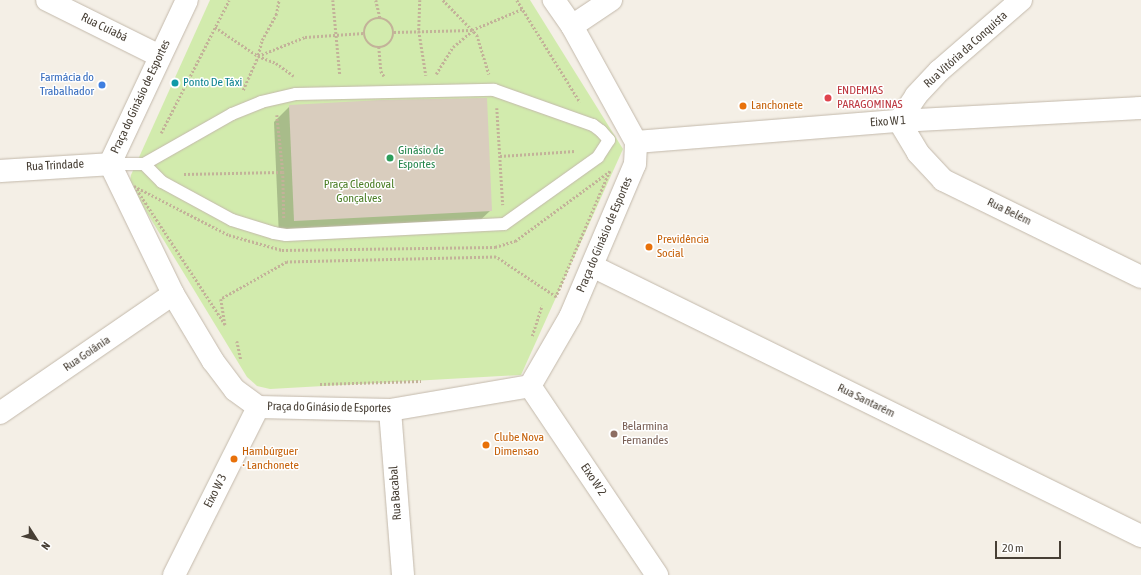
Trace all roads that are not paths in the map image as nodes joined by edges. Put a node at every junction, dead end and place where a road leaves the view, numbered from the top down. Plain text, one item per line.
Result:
1 (47, 0) edge
2 (187, 0) edge
3 (554, 0) edge
4 (611, 0) edge
5 (1021, 0) edge
6 (572, 26) junction
7 (160, 56) junction
8 (1141, 108) edge
9 (899, 121) junction
10 (633, 136) junction
11 (608, 140) junction
12 (110, 164) junction
13 (144, 164) junction
14 (0, 171) edge
15 (592, 266) junction
16 (1141, 277) edge
17 (173, 294) junction
18 (530, 386) junction
19 (258, 407) junction
20 (390, 410) junction
21 (0, 413) edge
22 (1141, 536) edge
23 (174, 575) edge
24 (403, 575) edge
25 (656, 575) edge

1 - 7 street, Rua Cuiabá
2 - 7 street, Praça do Ginásio de Esportes
3 - 6 street
4 - 6 street
5 - 9 street, Rua Vitória da Conquista
6 - 10 street
7 - 12 street, Praça do Ginásio de Esportes
8 - 9 street, Eixo W 1
9 - 10 street, Eixo W 1
9 - 16 street, Rua Belém
10 - 11 lane
10 - 15 street, Praça do Ginásio de Esportes
11 - 13 lane
11 - 13 lane
12 - 13 lane
12 - 14 street, Rua Trindade
12 - 17 street, Praça do Ginásio de Esportes
15 - 18 street, Praça do Ginásio de Esportes
15 - 22 street, Rua Santarém
17 - 19 street, Praça do Ginásio de Esportes
17 - 21 street, Rua Goiânia
18 - 20 street, Praça do Ginásio de Esportes
18 - 25 street, Eixo W 2
19 - 20 street, Praça do Ginásio de Esportes
19 - 23 street, Eixo W 3
20 - 24 street, Rua Bacabal

